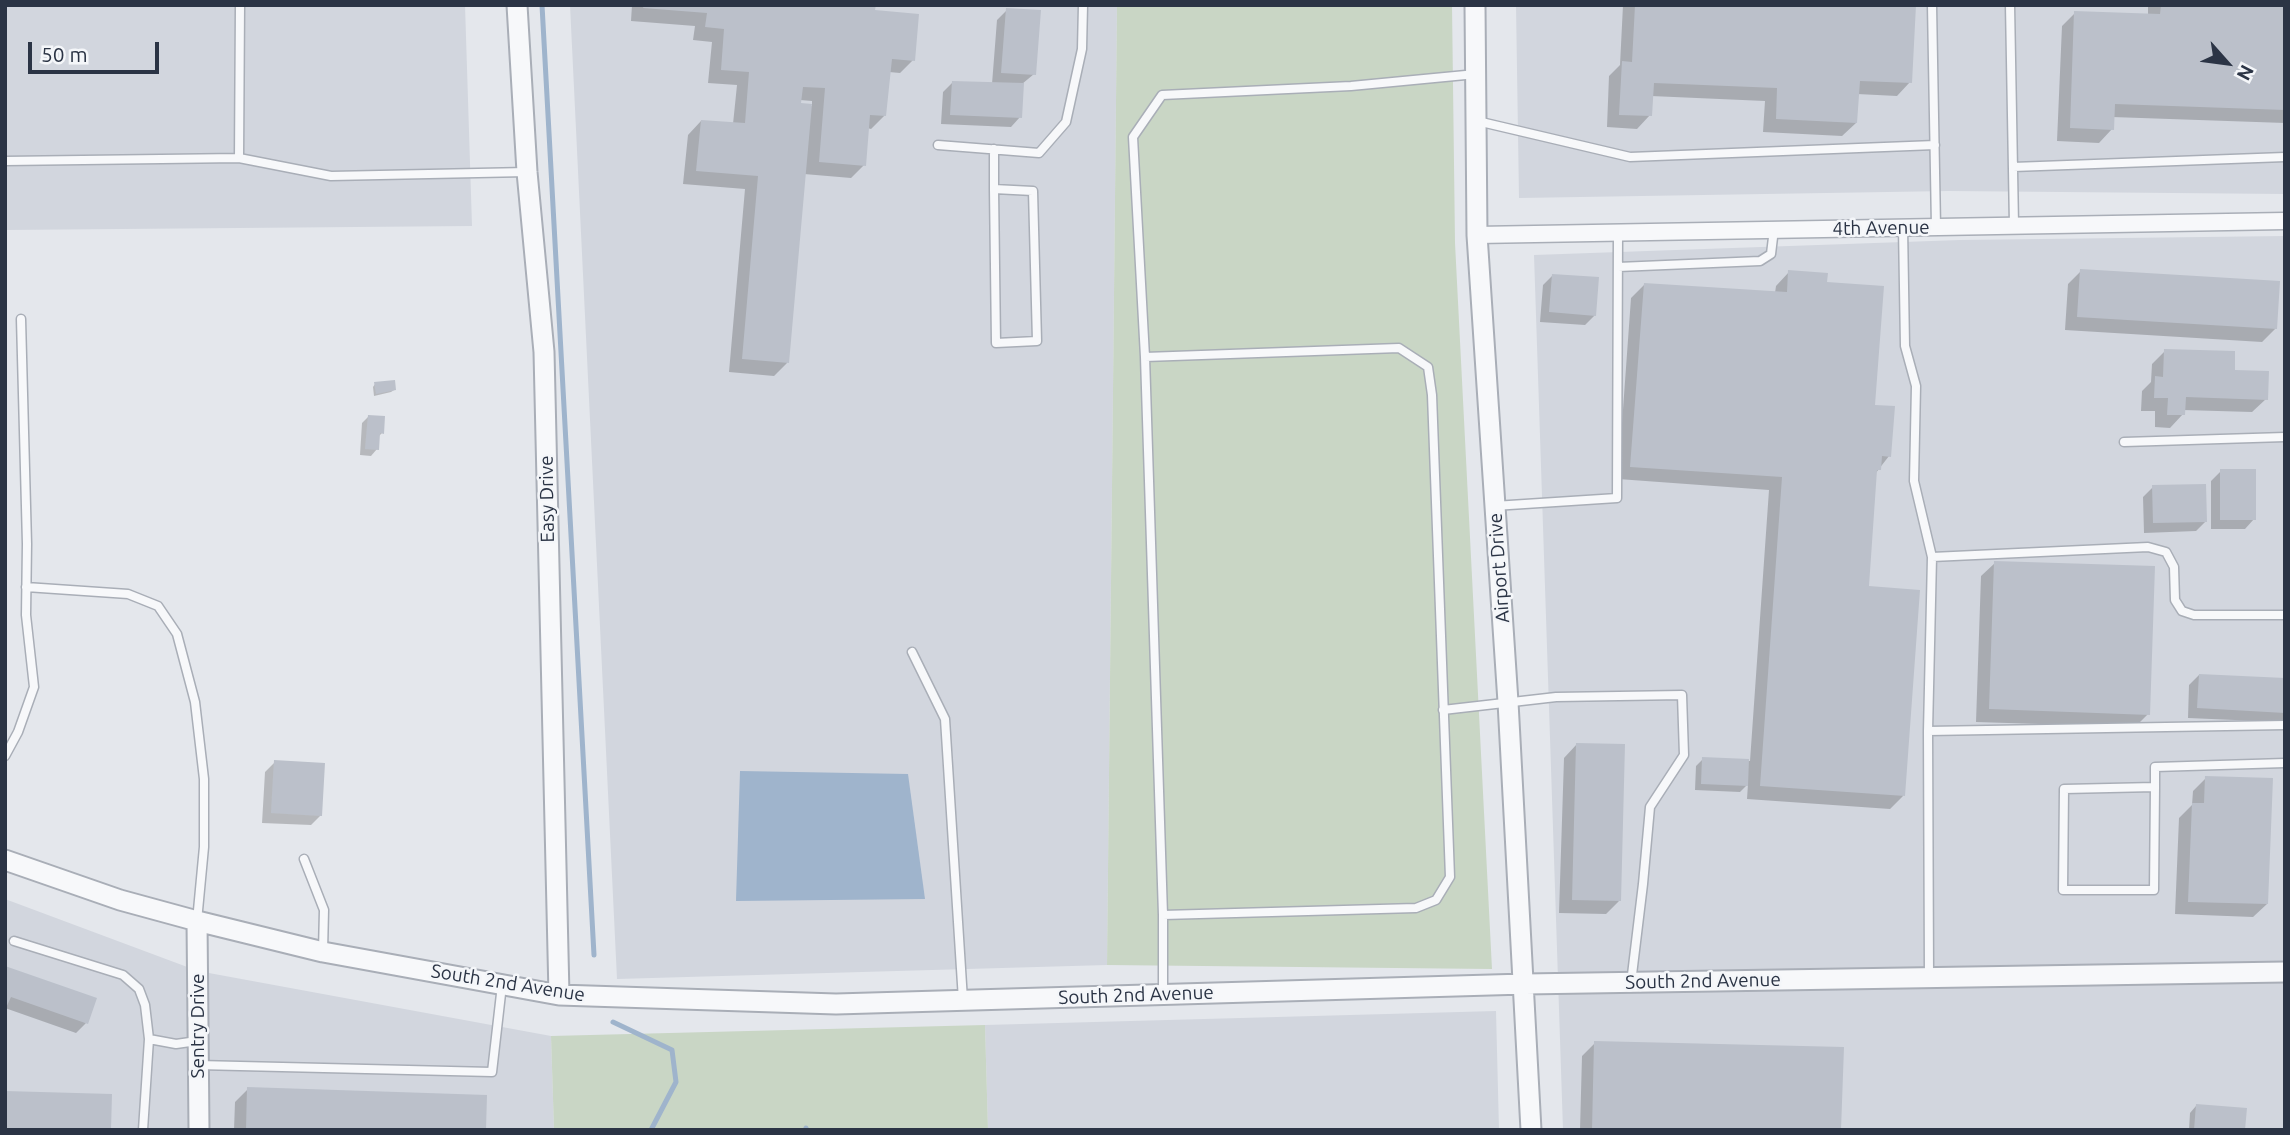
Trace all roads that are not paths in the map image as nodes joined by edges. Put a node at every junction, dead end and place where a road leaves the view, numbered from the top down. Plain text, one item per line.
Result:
1 (240, 5) edge
2 (517, 5) edge
3 (1083, 5) edge
4 (1475, 5) edge
5 (1933, 5) edge
6 (2011, 5) edge
7 (1476, 74) junction
8 (1476, 121) junction
9 (938, 145) dead end
10 (1935, 145) junction
11 (993, 149) junction
12 (239, 158) junction
13 (2285, 158) edge
14 (5, 161) edge
15 (2013, 167) junction
16 (527, 172) junction
17 (994, 189) junction
18 (2285, 221) edge
19 (2014, 225) junction
20 (1903, 227) junction
21 (1936, 227) junction
22 (1774, 229) junction
23 (1618, 232) junction
24 (1477, 235) junction
25 (1618, 267) junction
26 (21, 319) dead end
27 (1145, 357) junction
28 (2285, 437) edge
29 (2124, 442) dead end
30 (1494, 506) junction
31 (1932, 557) junction
32 (26, 587) junction
33 (2285, 615) edge
34 (912, 652) dead end
35 (1508, 702) junction
36 (1443, 710) junction
37 (2285, 725) edge
38 (1928, 732) junction
39 (5, 756) edge
40 (2285, 763) edge
41 (2155, 787) junction
42 (304, 859) dead end
43 (5, 860) edge
44 (1163, 915) junction
45 (197, 921) junction
46 (14, 941) dead end
47 (323, 952) junction
48 (2285, 972) edge
49 (1929, 978) junction
50 (1631, 983) junction
51 (1525, 984) junction
52 (502, 985) junction
53 (559, 995) junction
54 (1163, 995) junction
55 (963, 1000) junction
56 (149, 1039) junction
57 (200, 1041) junction
58 (198, 1065) junction
59 (143, 1130) edge
60 (199, 1130) edge
61 (1531, 1130) edge

1 - 12 lane
2 - 16 street, Easy Drive
3 - 11 lane
4 - 7 street, Airport Drive
5 - 10 lane
6 - 15 lane
7 - 8 street, Airport Drive
7 - 27 lane
8 - 10 lane
8 - 24 street, Airport Drive
9 - 11 lane
10 - 21 lane
11 - 17 lane
12 - 14 lane
12 - 16 lane
13 - 15 lane
15 - 19 lane
16 - 53 street, Easy Drive
17 - 17 lane
18 - 19 street, 4th Avenue
19 - 21 street, 4th Avenue
20 - 21 street, 4th Avenue
20 - 22 street, 4th Avenue
20 - 31 lane
22 - 23 street, 4th Avenue
22 - 25 lane
23 - 24 street, 4th Avenue
23 - 25 lane
24 - 30 street, Airport Drive
25 - 30 lane
26 - 32 lane
27 - 36 lane
27 - 44 lane
28 - 29 lane
30 - 35 street, Airport Drive
31 - 33 lane
31 - 38 lane
32 - 39 lane
32 - 45 lane
34 - 55 lane
35 - 36 lane
35 - 50 lane
35 - 51 street, Airport Drive
36 - 44 lane
37 - 38 lane
38 - 49 lane
40 - 41 lane
41 - 41 lane
42 - 47 lane
43 - 45 street, South 2nd Avenue
44 - 54 lane
45 - 47 street, South 2nd Avenue
45 - 57 street, Sentry Drive
46 - 56 lane
47 - 52 street, South 2nd Avenue
48 - 49 street, South 2nd Avenue
49 - 50 street, South 2nd Avenue
50 - 51 street, South 2nd Avenue
51 - 54 street, South 2nd Avenue
51 - 61 street, Airport Drive
52 - 53 street, South 2nd Avenue
52 - 58 lane
53 - 55 street, South 2nd Avenue
54 - 55 street, South 2nd Avenue
56 - 57 lane
56 - 59 lane
57 - 58 street, Sentry Drive
58 - 60 street, Sentry Drive

